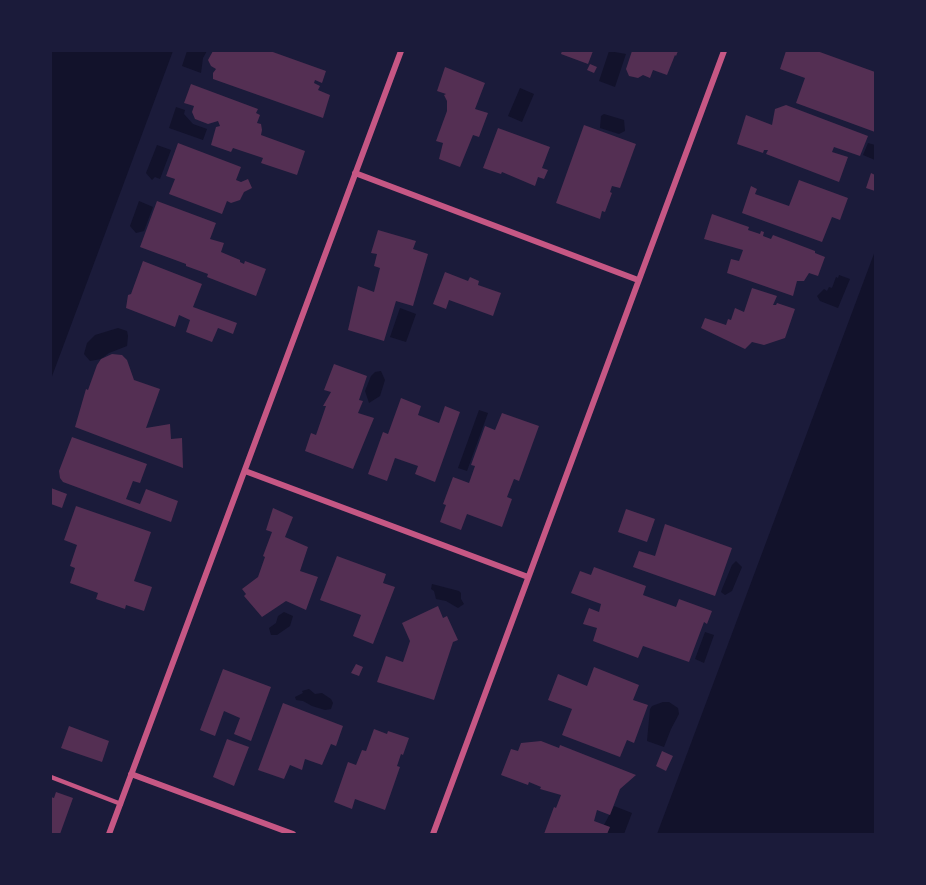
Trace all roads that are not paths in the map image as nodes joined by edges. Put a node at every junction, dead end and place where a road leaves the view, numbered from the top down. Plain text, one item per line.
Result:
1 (401, 51) edge
2 (724, 51) edge
3 (355, 173) junction
4 (638, 280) junction
5 (245, 471) junction
6 (528, 577) junction
7 (132, 774) junction
8 (51, 777) edge
9 (121, 804) junction
10 (110, 834) edge
11 (293, 834) edge
12 (433, 834) edge

1 - 3 street
2 - 4 street
3 - 4 street
3 - 5 street
4 - 6 street
5 - 6 street
5 - 7 street
6 - 12 street
7 - 9 street
7 - 11 street
8 - 9 lane
9 - 10 street

